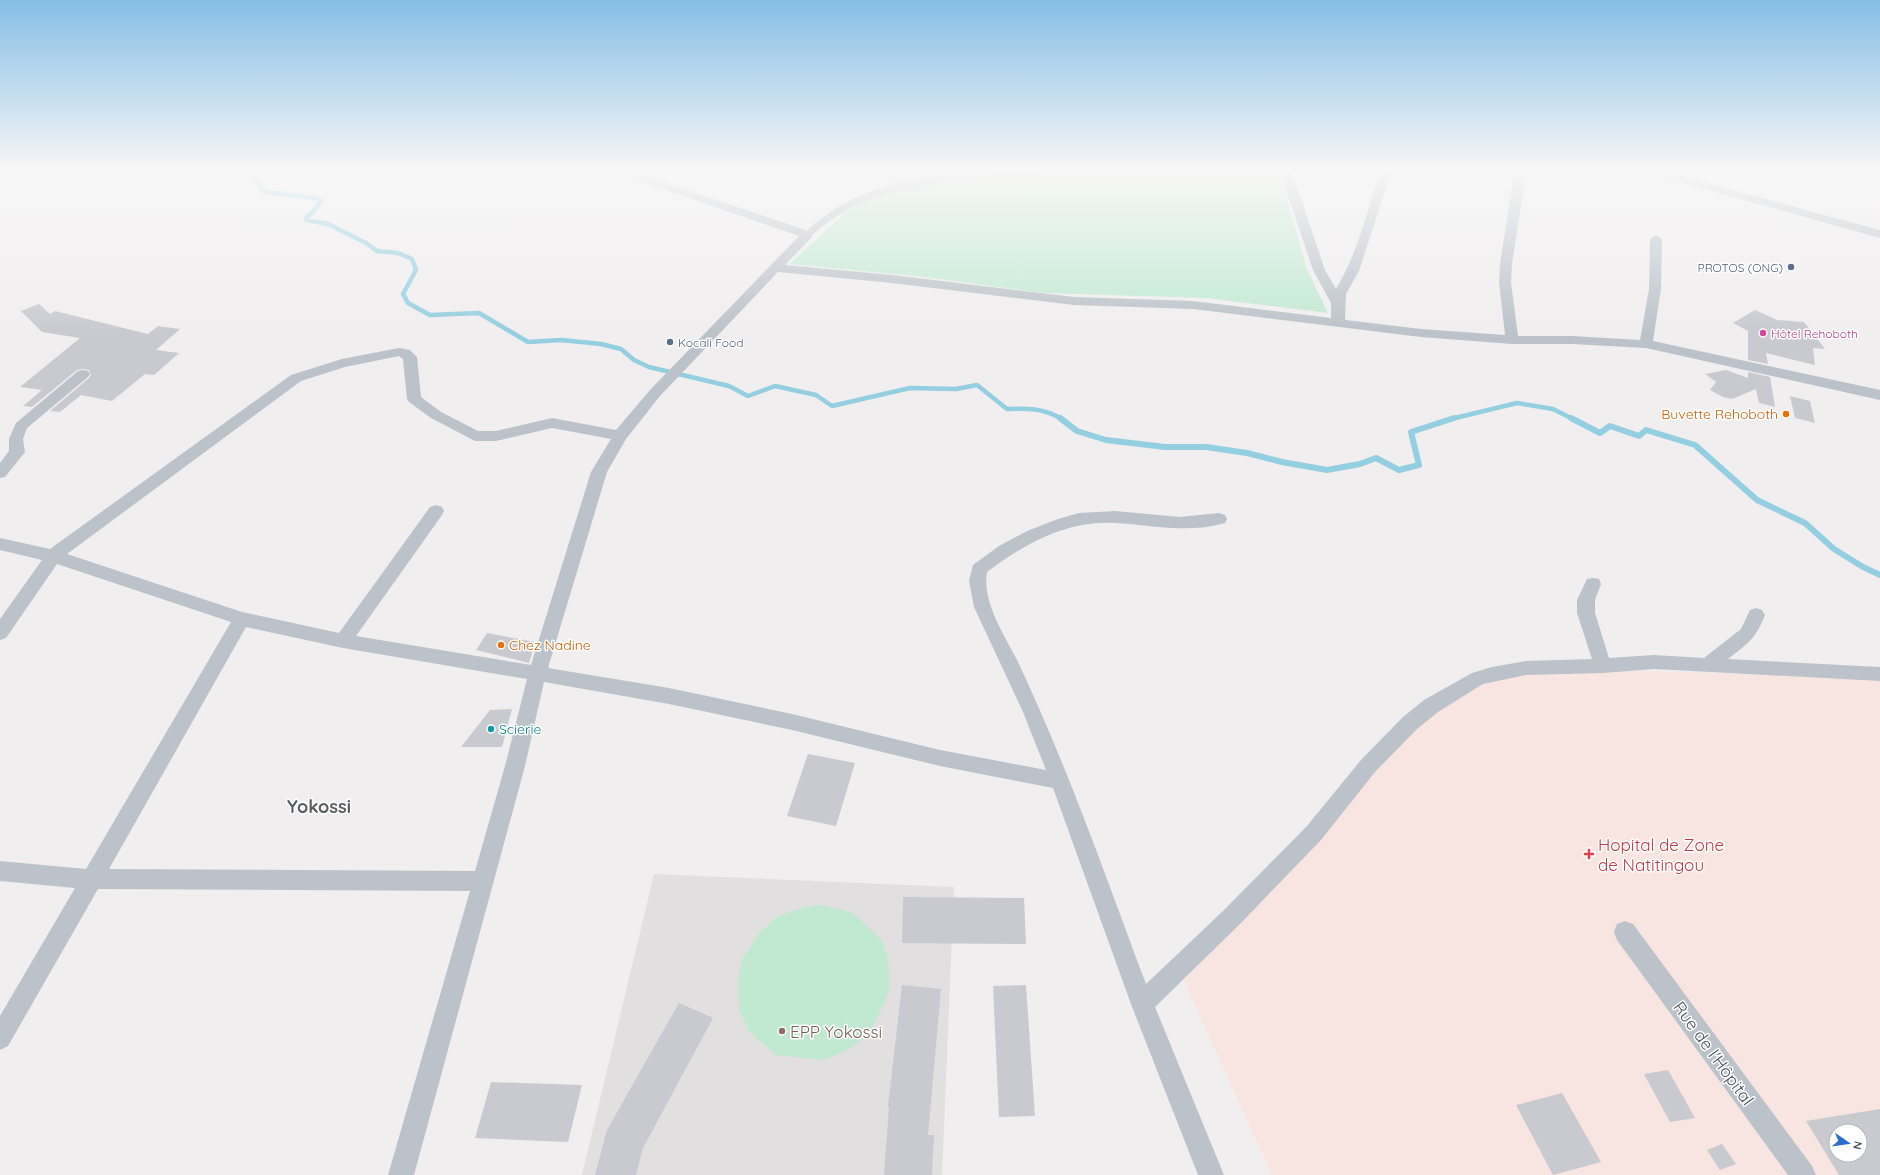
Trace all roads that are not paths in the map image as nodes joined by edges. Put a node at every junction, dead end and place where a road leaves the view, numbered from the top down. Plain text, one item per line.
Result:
1 (774, 224) edge
2 (820, 224) edge
3 (1303, 224) edge
4 (1369, 224) edge
5 (1512, 224) edge
6 (1843, 224) edge
7 (1880, 234) edge
8 (807, 235) junction
9 (1656, 238) dead end
10 (774, 268) junction
11 (1338, 303) junction
12 (1338, 324) junction
13 (1512, 340) junction
14 (1646, 344) junction
15 (83, 374) dead end
16 (1880, 395) edge
17 (620, 436) junction
18 (0, 473) edge
19 (436, 511) dead end
20 (1219, 518) dead end
21 (0, 544) edge
22 (53, 556) junction
23 (1593, 584) dead end
24 (1756, 615) dead end
25 (242, 619) junction
26 (0, 633) edge
27 (343, 641) junction
28 (1603, 666) junction
29 (1706, 666) junction
30 (1880, 674) edge
31 (537, 675) junction
32 (1060, 781) junction
33 (0, 871) edge
34 (90, 879) junction
35 (483, 881) junction
36 (1625, 932) dead end
37 (1142, 1004) junction
38 (0, 1038) edge
39 (401, 1175) edge
40 (1211, 1175) edge
41 (1803, 1175) edge

1 - 8 street
2 - 8 lane
3 - 11 street
4 - 11 street
5 - 13 street
6 - 7 street
8 - 10 street
9 - 14 street
10 - 12 street
10 - 17 street
11 - 12 street
12 - 13 street
13 - 14 street
14 - 16 street
15 - 18 street
17 - 22 street
17 - 31 street
19 - 27 street
20 - 32 street
21 - 22 street
22 - 25 street
22 - 26 street
23 - 28 street
24 - 29 street
25 - 27 street
25 - 34 street
27 - 31 street
28 - 29 street
28 - 37 street
29 - 30 street
31 - 32 street
31 - 35 street
32 - 37 street
33 - 34 street
34 - 35 street
34 - 38 street
35 - 39 street
36 - 41 street, Rue de l'Hôpital
37 - 40 street

